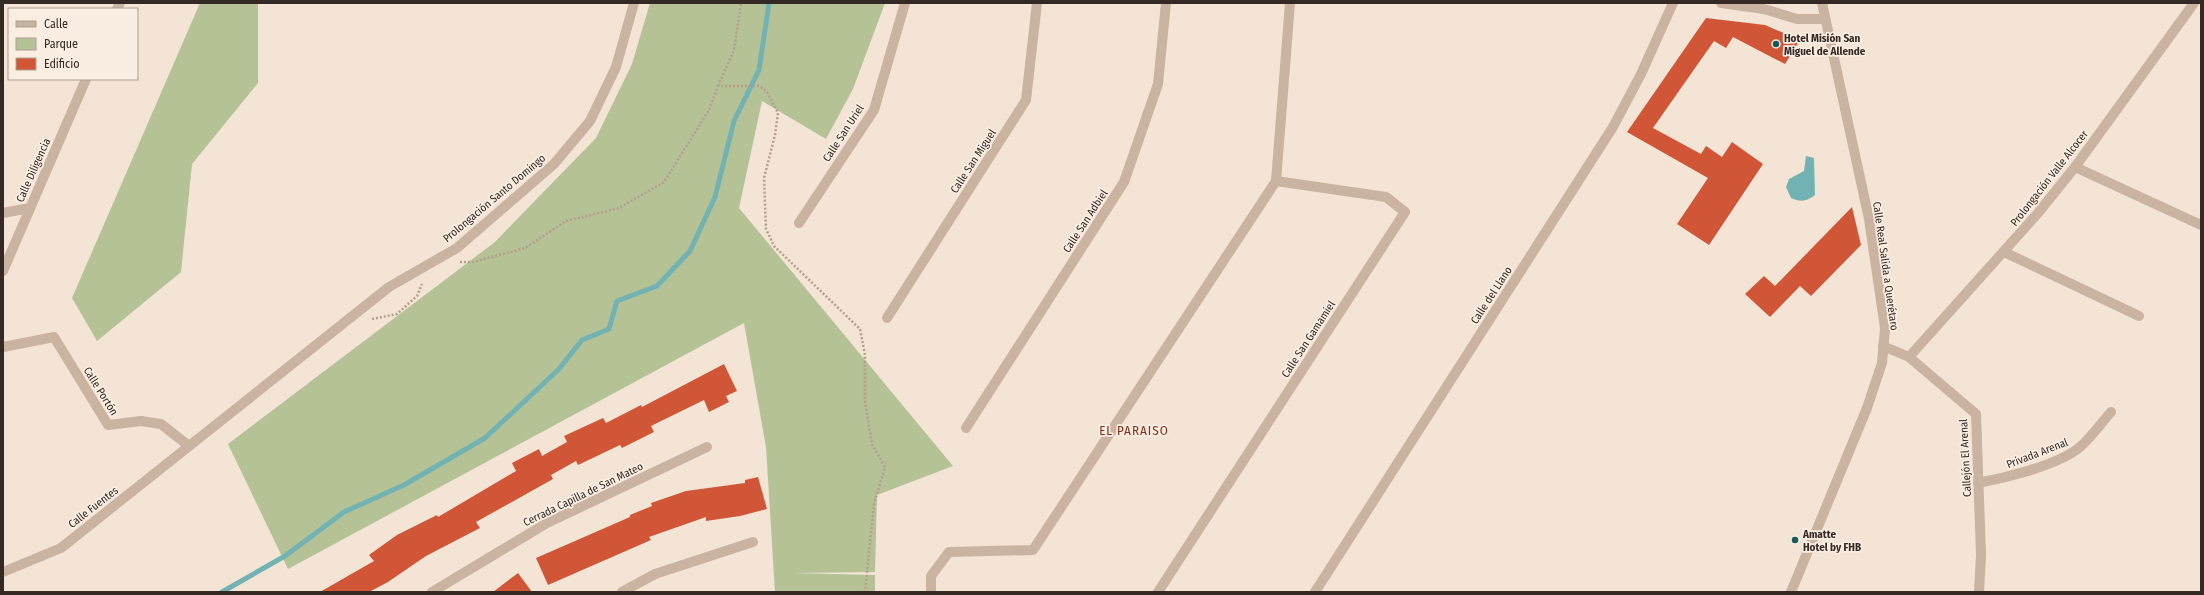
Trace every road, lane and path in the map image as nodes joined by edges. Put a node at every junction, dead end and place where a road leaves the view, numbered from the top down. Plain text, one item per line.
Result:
1 (634, 3) edge
2 (741, 3) edge
3 (906, 3) edge
4 (1037, 3) edge
5 (1166, 3) edge
6 (1290, 3) edge
7 (1673, 3) edge
8 (1721, 3) edge
9 (1822, 3) edge
10 (2194, 3) edge
11 (1825, 19) junction
12 (86, 80) edge
13 (718, 86) junction
14 (2075, 167) junction
15 (1276, 181) junction
16 (30, 208) junction
17 (3, 213) edge
18 (799, 223) dead end
19 (2201, 224) edge
20 (2004, 252) junction
21 (432, 262) junction
22 (3, 271) edge
23 (423, 282) dead end
24 (2139, 316) dead end
25 (887, 318) dead end
26 (366, 320) dead end
27 (1883, 346) junction
28 (3, 347) edge
29 (1909, 357) junction
30 (2111, 412) dead end
31 (966, 428) dead end
32 (189, 446) junction
33 (707, 447) dead end
34 (1978, 483) junction
35 (753, 542) dead end
36 (3, 572) edge
37 (432, 592) edge
38 (622, 592) edge
39 (866, 592) edge
40 (931, 592) edge
41 (1158, 592) edge
42 (1315, 592) edge
43 (1791, 592) edge
44 (1979, 592) edge

1 - 21 street, Prolongación Santo Domingo
2 - 13 path
3 - 18 street, Calle San Uriel
4 - 25 street, Calle San Miguel
5 - 31 street, Calle San Adbiel
6 - 15 street
7 - 42 street, Calle del Llano
8 - 11 street
9 - 11 street, Calle Real Salida a Querétaro
10 - 14 street, Prolongación Valle Alcocer
11 - 27 street, Calle Real Salida a Querétaro
12 - 16 street, Calle Diligencia
13 - 21 path
13 - 39 path
14 - 19 street
14 - 20 street, Prolongación Valle Alcocer
15 - 40 street
15 - 41 street, Calle San Gamamiel
16 - 17 street
16 - 22 street, Calle Diligencia
20 - 24 street
20 - 29 street, Prolongación Valle Alcocer
21 - 32 street, Prolongación Santo Domingo
23 - 26 path
27 - 29 street, Callejón El Arenal
27 - 43 street, Calle Real Salida a Querétaro
28 - 32 street, Calle Portón
29 - 34 street, Callejón El Arenal
30 - 34 street, Privada Arenal
32 - 36 street, Calle Fuentes
33 - 37 street, Cerrada Capilla de San Mateo
34 - 44 street, Callejón El Arenal
35 - 38 street

